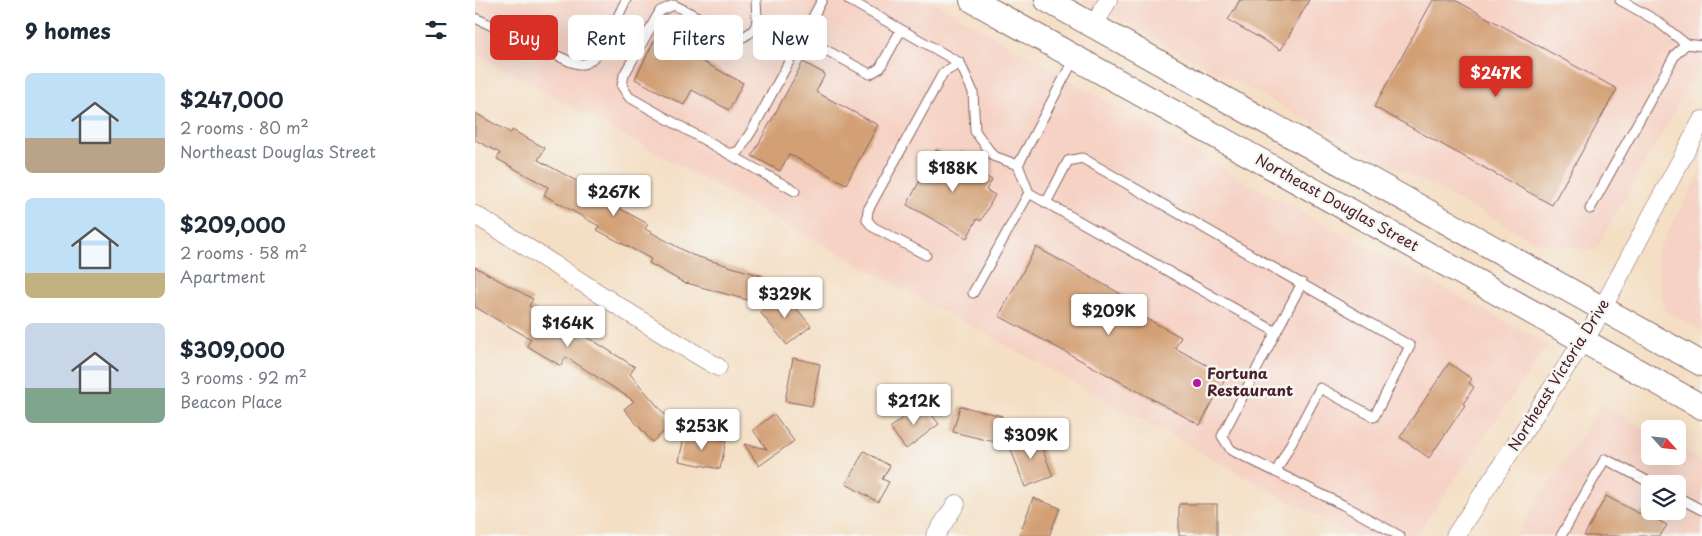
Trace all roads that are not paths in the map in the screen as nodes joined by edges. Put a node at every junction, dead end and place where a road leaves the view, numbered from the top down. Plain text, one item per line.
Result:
1 (626, 0) edge
2 (756, 0) edge
3 (822, 0) edge
4 (849, 0) edge
5 (972, 0) edge
6 (1047, 0) edge
7 (1108, 0) edge
8 (1620, 0) edge
9 (814, 15) edge
10 (475, 18) edge
11 (1094, 26) junction
12 (901, 30) junction
13 (1041, 39) junction
14 (1686, 44) junction
15 (1702, 46) edge
16 (827, 51) edge
17 (1074, 57) junction
18 (790, 60) edge
19 (960, 63) junction
20 (1702, 120) edge
21 (729, 154) junction
22 (1017, 165) junction
23 (795, 191) dead end
24 (1029, 193) junction
25 (1046, 203) junction
26 (1590, 209) dead end
27 (475, 215) edge
28 (926, 255) dead end
29 (1302, 283) junction
30 (973, 293) dead end
31 (1603, 309) junction
32 (1276, 332) junction
33 (1585, 340) junction
34 (1702, 364) edge
35 (718, 367) dead end
36 (1702, 407) edge
37 (1276, 472) junction
38 (1641, 478) edge
39 (1686, 502) edge
40 (956, 504) dead end
41 (1702, 510) edge
42 (935, 536) edge
43 (1400, 536) edge
44 (1455, 536) edge
45 (1561, 536) edge

1 - 10 lane
2 - 21 lane
3 - 9 lane
4 - 12 lane
5 - 13 main road, Northeast Douglas Street
6 - 11 main road
7 - 11 street
8 - 14 lane
11 - 13 main road
11 - 31 main road
12 - 16 lane
12 - 19 lane
13 - 17 main road, Northeast Douglas Street
14 - 15 lane
14 - 26 lane
17 - 22 lane
17 - 33 main road, Northeast Douglas Street
18 - 21 lane
19 - 22 lane
19 - 28 lane
20 - 31 street, Northeast Victoria Drive
21 - 23 lane
22 - 24 lane
24 - 25 lane
24 - 30 lane
25 - 29 lane
25 - 32 lane
27 - 35 street
29 - 32 lane
29 - 37 lane
31 - 33 street, Northeast Victoria Drive
31 - 34 main road
32 - 37 lane
33 - 36 main road, Northeast Douglas Street
33 - 44 street, Northeast Victoria Drive
37 - 43 lane
38 - 45 lane
39 - 41 lane
40 - 42 street

